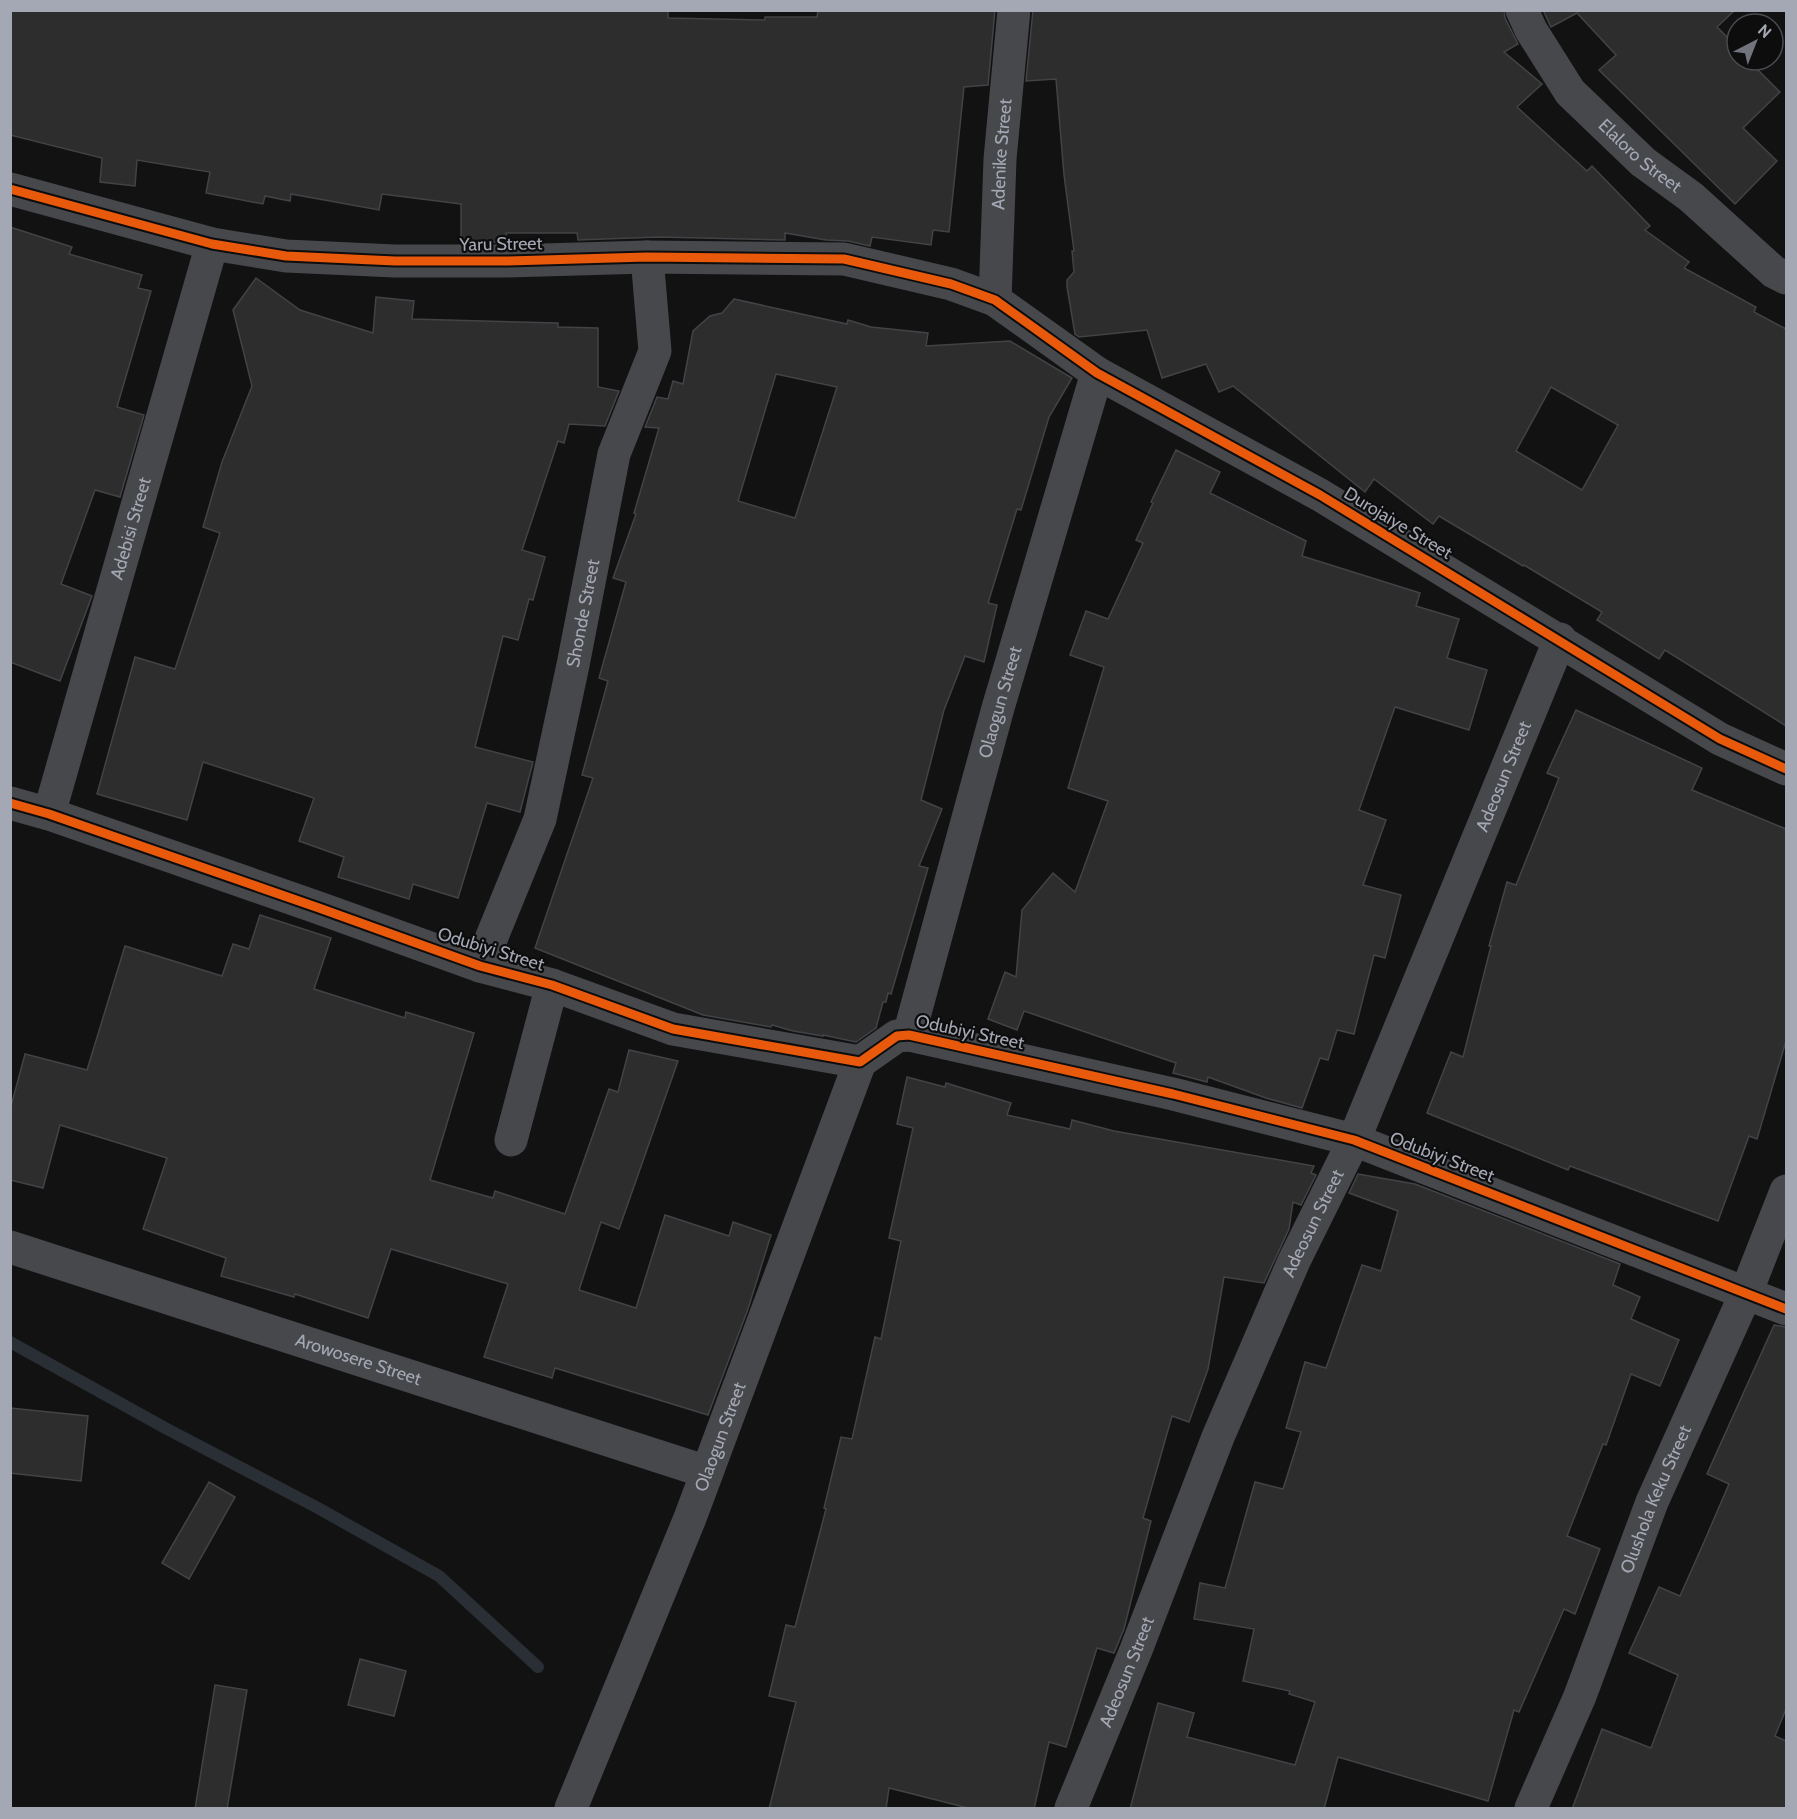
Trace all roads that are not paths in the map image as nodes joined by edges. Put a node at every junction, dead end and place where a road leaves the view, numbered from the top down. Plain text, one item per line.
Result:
1 (1014, 10) edge
2 (1522, 10) edge
3 (10, 189) edge
4 (212, 244) junction
5 (647, 257) junction
6 (1786, 278) edge
7 (995, 300) junction
8 (1097, 373) junction
9 (1560, 639) junction
10 (1786, 769) edge
11 (10, 803) edge
12 (49, 814) junction
13 (480, 966) junction
14 (552, 986) junction
15 (909, 1035) junction
16 (860, 1062) junction
17 (511, 1140) dead end
18 (1354, 1140) junction
19 (1786, 1191) edge
20 (10, 1247) edge
21 (1746, 1293) junction
22 (1786, 1309) edge
23 (707, 1472) junction
24 (571, 1809) edge
25 (1071, 1809) edge
26 (1531, 1809) edge

1 - 7 street, Adenike Street
2 - 6 street, Elaloro Street
3 - 4 street, Yaru Street
4 - 5 street, Yaru Street
4 - 12 street, Adebisi Street
5 - 7 street, Yaru Street
5 - 13 street, Shonde Street
7 - 8 street, Durojaiye Street
8 - 9 street, Durojaiye Street
8 - 15 street, Olaogun Street
9 - 10 street, Durojaiye Street
9 - 18 street, Adeosun Street
11 - 12 street, Odubiyi Street
12 - 13 street, Odubiyi Street
13 - 14 street, Odubiyi Street
14 - 16 street, Odubiyi Street
14 - 17 street
15 - 16 street, Odubiyi Street
15 - 18 street, Odubiyi Street
16 - 23 street, Olaogun Street
18 - 21 street, Odubiyi Street
18 - 25 street, Adeosun Street
19 - 21 street, Olushola Keku Street
20 - 23 street, Arowosere Street
21 - 22 street, Odubiyi Street
21 - 26 street, Olushola Keku Street
23 - 24 street, Olaogun Street

